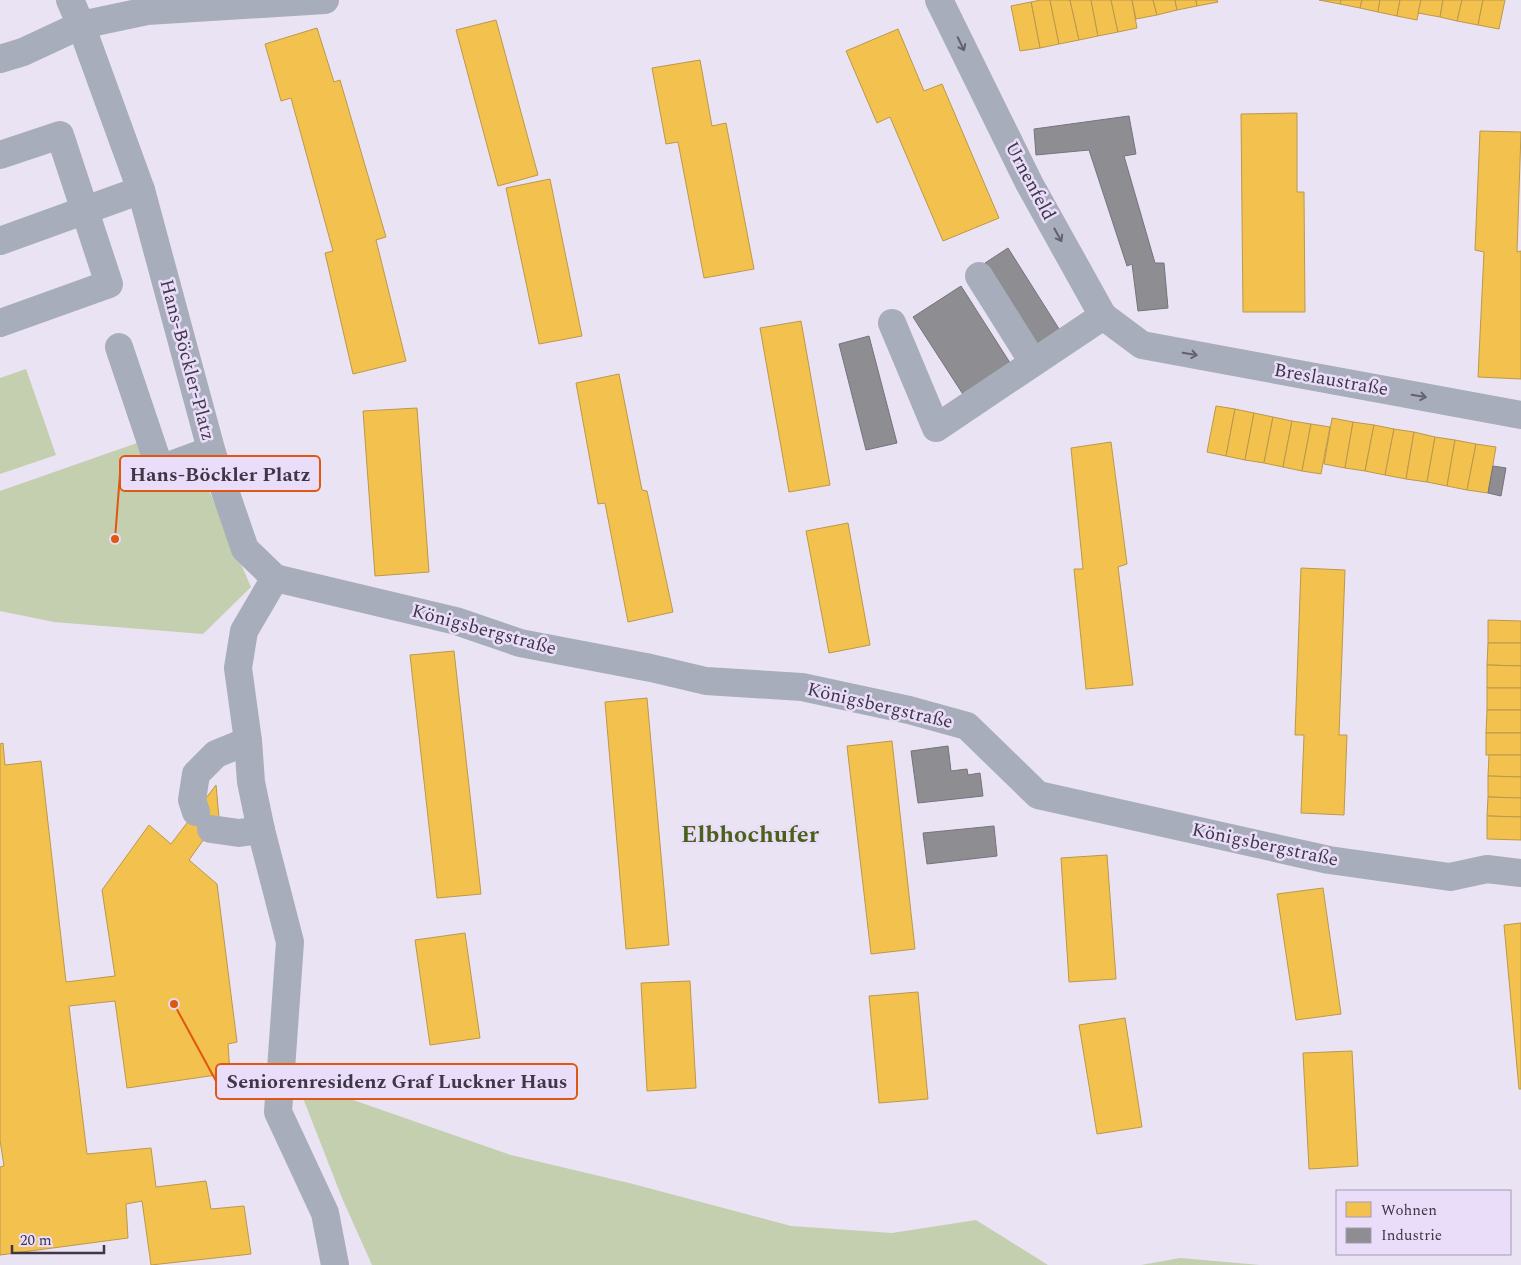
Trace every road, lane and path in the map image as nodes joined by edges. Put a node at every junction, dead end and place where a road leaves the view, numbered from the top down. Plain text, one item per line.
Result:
1 (70, 0) edge
2 (325, 0) edge
3 (939, 0) edge
4 (81, 25) junction
5 (0, 60) edge
6 (0, 155) edge
7 (141, 190) junction
8 (84, 211) junction
9 (0, 241) edge
10 (979, 276) dead end
11 (1103, 316) junction
12 (0, 323) edge
13 (892, 323) dead end
14 (1142, 345) joint
15 (119, 347) dead end
16 (1033, 362) junction
17 (1521, 414) edge
18 (212, 453) junction
19 (275, 578) junction
20 (248, 741) junction
21 (261, 830) junction
22 (1521, 873) edge
23 (334, 1265) edge

1 - 4 street, Hans-Böckler-Platz
2 - 4 street
3 -> 11 street, Urnenfeld
4 - 5 street
4 - 7 street, Hans-Böckler-Platz
6 - 8 street
7 - 8 street
7 - 18 street, Hans-Böckler-Platz
8 - 9 street
8 - 12 street
10 - 16 street
11 - 14 street, Urnenfeld
11 - 16 street
13 - 16 street
14 -> 17 street, Breslaustraße
15 - 18 street
18 - 19 street, Hans-Böckler-Platz
19 - 20 street
19 - 22 street, Königsbergstraße
20 - 21 street
20 - 21 street
21 - 23 street

